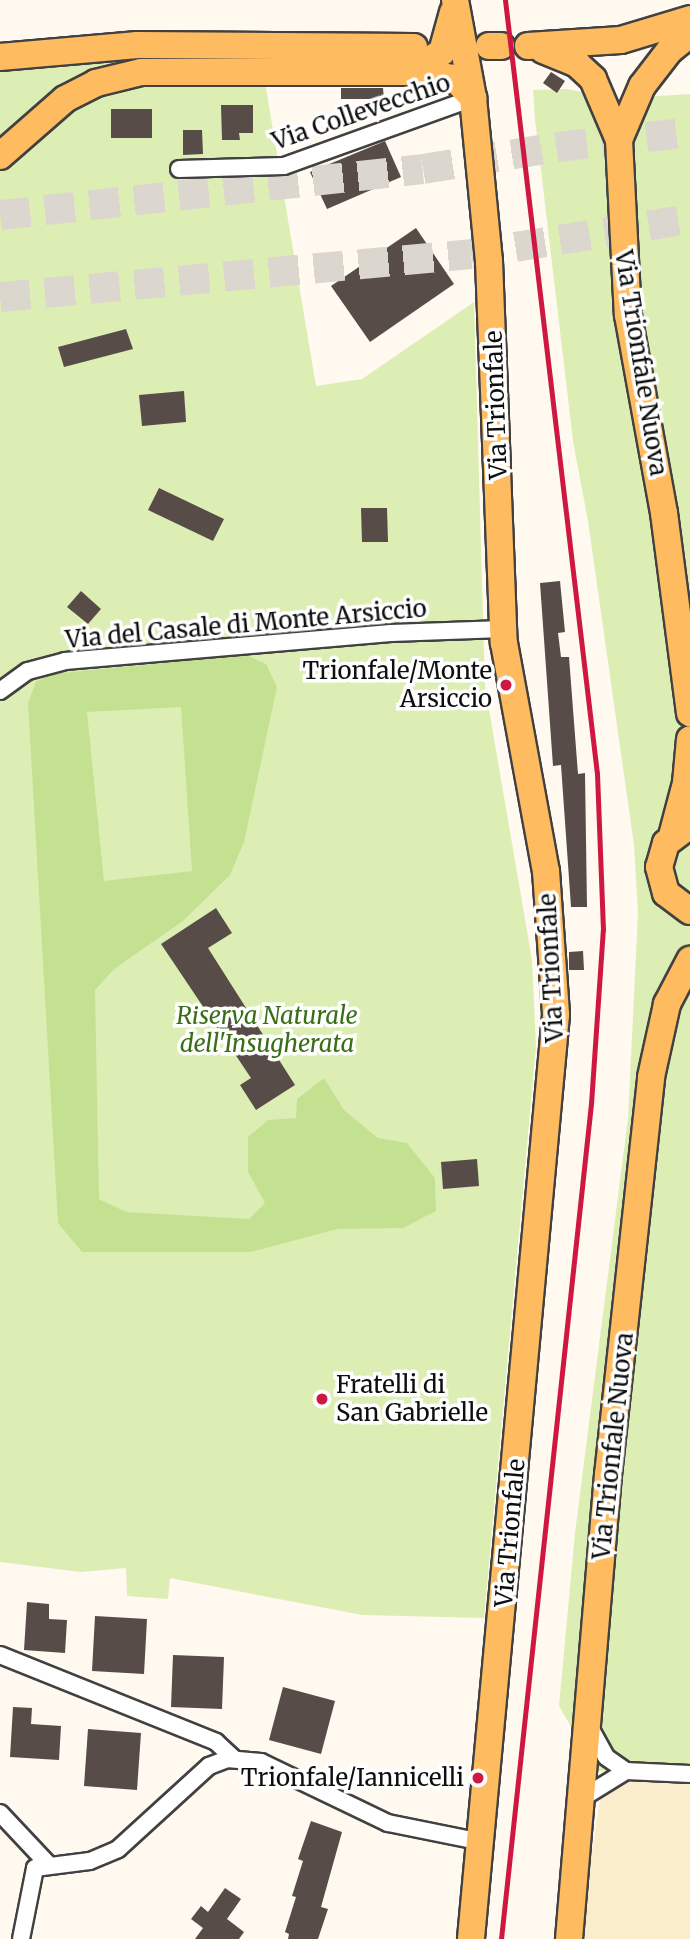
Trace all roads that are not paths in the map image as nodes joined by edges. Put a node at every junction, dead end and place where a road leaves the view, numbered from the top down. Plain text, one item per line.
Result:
1 (455, 0) edge
2 (690, 19) edge
3 (690, 34) edge
4 (0, 58) edge
5 (412, 59) junction
6 (472, 98) junction
7 (619, 140) junction
8 (0, 156) edge
9 (179, 169) dead end
10 (503, 629) junction
11 (0, 691) edge
12 (690, 713) edge
13 (690, 739) edge
14 (681, 831) edge
15 (690, 911) edge
16 (690, 960) edge
17 (0, 1655) edge
18 (589, 1726) junction
19 (233, 1758) junction
20 (626, 1771) junction
21 (690, 1774) edge
22 (584, 1797) junction
23 (0, 1813) edge
24 (482, 1842) junction
25 (47, 1863) junction
26 (22, 1939) edge
27 (471, 1939) edge
28 (569, 1939) edge

1 - 5 main road
1 - 6 main road, Via Trionfale
2 - 7 main road
3 - 7 main road, Via Trionfale Nuova
4 - 5 main road
5 - 6 main road
5 - 8 main road
6 - 9 street, Via Collevecchio
6 - 10 main road, Via Trionfale
7 - 12 main road, Via Trionfale Nuova
10 - 11 street, Via del Casale di Monte Arsiccio
10 - 24 main road, Via Trionfale
13 - 14 main road
14 - 15 main road
16 - 18 main road, Via Trionfale Nuova
17 - 19 street
18 - 20 street
18 - 22 main road, Via Trionfale Nuova
19 - 24 street
19 - 25 street
20 - 21 street
20 - 22 street
22 - 28 main road, Via Trionfale Nuova
23 - 25 street
24 - 27 main road, Via Trionfale
25 - 26 street

